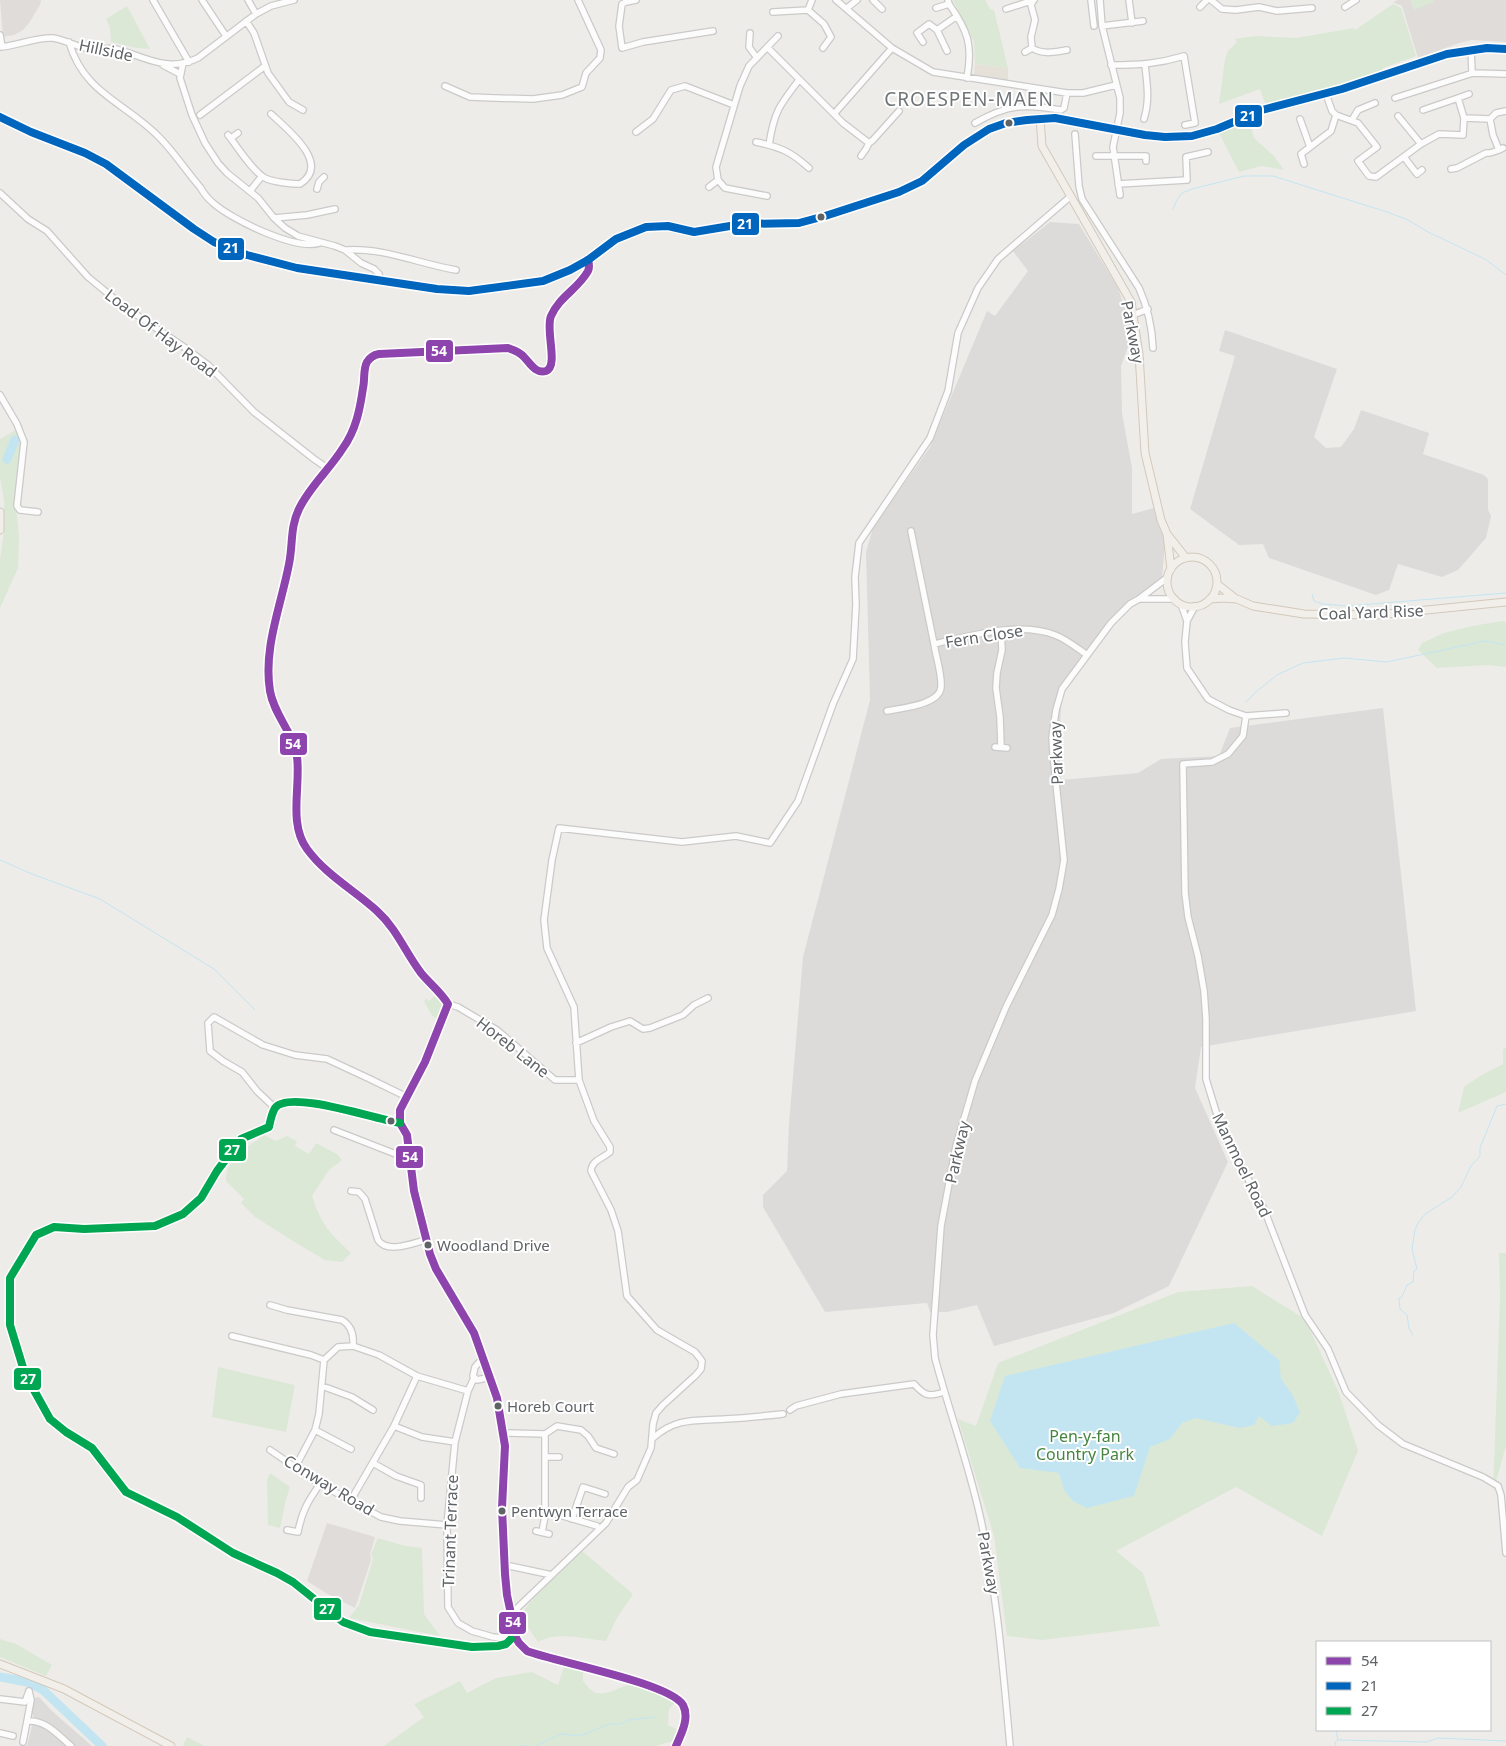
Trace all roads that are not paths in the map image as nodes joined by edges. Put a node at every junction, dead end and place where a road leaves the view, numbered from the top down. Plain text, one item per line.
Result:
1 (153, 0) edge
2 (202, 0) edge
3 (248, 0) edge
4 (294, 0) edge
5 (578, 0) edge
6 (636, 0) edge
7 (812, 0) edge
8 (836, 0) edge
9 (857, 0) edge
10 (873, 0) edge
11 (1033, 0) edge
12 (1091, 0) edge
13 (1100, 0) edge
14 (1129, 0) edge
15 (1209, 0) edge
16 (1260, 0) edge
17 (1356, 0) edge
18 (948, 2) edge
19 (1200, 6) dead end
20 (1259, 7) junction
21 (1346, 7) dead end
22 (847, 8) junction
23 (936, 8) dead end
24 (1312, 8) dead end
25 (882, 9) dead end
26 (1006, 9) dead end
27 (808, 10) junction
28 (772, 12) dead end
29 (256, 14) junction
30 (1101, 15) junction
31 (957, 16) junction
32 (1093, 17) junction
33 (246, 21) junction
34 (1132, 22) junction
35 (1143, 22) dead end
36 (1094, 26) dead end
37 (1102, 26) junction
38 (713, 30) dead end
39 (938, 30) junction
40 (750, 33) dead end
41 (0, 35) edge
42 (226, 36) junction
43 (778, 36) dead end
44 (69, 42) junction
45 (923, 42) dead end
46 (1, 47) edge
47 (767, 47) junction
48 (822, 48) dead end
49 (892, 48) junction
50 (1032, 48) junction
51 (1470, 49) junction
52 (1506, 49) edge
53 (1067, 50) dead end
54 (947, 51) dead end
55 (1025, 52) dead end
56 (757, 58) junction
57 (186, 63) junction
58 (163, 65) junction
59 (1111, 65) junction
60 (1145, 65) junction
61 (265, 66) junction
62 (1472, 73) junction
63 (180, 74) junction
64 (1506, 74) edge
65 (967, 78) junction
66 (799, 80) junction
67 (1116, 85) junction
68 (445, 86) dead end
69 (1068, 94) junction
70 (1326, 94) junction
71 (1468, 94) dead end
72 (1395, 98) dead end
73 (1458, 98) junction
74 (1375, 103) dead end
75 (734, 105) junction
76 (303, 110) dead end
77 (1423, 110) dead end
78 (899, 111) dead end
79 (1506, 111) edge
80 (271, 114) dead end
81 (834, 114) junction
82 (200, 115) dead end
83 (1336, 115) junction
84 (1398, 116) dead end
85 (0, 117) edge
86 (1040, 118) junction
87 (1144, 118) dead end
88 (1464, 118) junction
89 (1300, 119) dead end
90 (1490, 119) junction
91 (1352, 120) junction
92 (975, 123) dead end
93 (1186, 125) dead end
94 (1116, 130) junction
95 (636, 132) dead end
96 (238, 133) dead end
97 (1076, 134) dead end
98 (756, 142) dead end
99 (869, 143) junction
100 (1420, 144) junction
101 (769, 145) junction
102 (1310, 147) junction
103 (1208, 152) dead end
104 (1115, 155) junction
105 (861, 156) dead end
106 (1096, 156) dead end
107 (1404, 157) junction
108 (1146, 161) dead end
109 (1304, 164) dead end
110 (809, 168) dead end
111 (1450, 169) dead end
112 (262, 176) junction
113 (310, 176) junction
114 (1410, 178) dead end
115 (718, 180) junction
116 (320, 183) dead end
117 (1118, 184) junction
118 (709, 187) dead end
119 (250, 191) junction
120 (0, 193) edge
121 (1120, 195) dead end
122 (768, 196) dead end
123 (1071, 196) junction
124 (335, 209) dead end
125 (274, 218) junction
126 (320, 243) junction
127 (345, 250) junction
128 (588, 260) junction
129 (456, 270) dead end
130 (380, 280) junction
131 (1148, 310) junction
132 (1133, 315) junction
133 (1153, 348) dead end
134 (0, 395) edge
135 (328, 468) junction
136 (0, 512) edge
137 (38, 512) dead end
138 (0, 530) edge
139 (911, 531) dead end
140 (1167, 534) junction
141 (1186, 558) junction
142 (1171, 569) junction
143 (1168, 577) junction
144 (1217, 584) junction
145 (1139, 599) junction
146 (1210, 599) junction
147 (1237, 599) junction
148 (1178, 602) junction
149 (1506, 602) edge
150 (1195, 606) junction
151 (1187, 621) junction
152 (1001, 631) junction
153 (934, 644) junction
154 (1087, 655) junction
155 (887, 711) dead end
156 (1286, 713) dead end
157 (1246, 716) junction
158 (1001, 747) dead end
159 (708, 998) dead end
160 (448, 1004) junction
161 (576, 1044) junction
162 (580, 1080) junction
163 (407, 1097) junction
164 (275, 1108) junction
165 (400, 1123) junction
166 (334, 1130) dead end
167 (410, 1160) junction
168 (351, 1191) dead end
169 (426, 1240) junction
170 (270, 1305) dead end
171 (232, 1336) dead end
172 (353, 1346) junction
173 (483, 1358) junction
174 (324, 1360) junction
175 (418, 1376) junction
176 (491, 1377) junction
177 (474, 1378) junction
178 (322, 1386) junction
179 (468, 1391) junction
180 (944, 1392) junction
181 (373, 1410) dead end
182 (790, 1410) dead end
183 (783, 1414) dead end
184 (394, 1426) junction
185 (315, 1430) junction
186 (504, 1433) junction
187 (545, 1434) junction
188 (652, 1438) junction
189 (455, 1442) junction
190 (351, 1449) dead end
191 (270, 1450) dead end
192 (614, 1454) dead end
193 (545, 1457) junction
194 (560, 1457) dead end
195 (373, 1463) junction
196 (296, 1466) junction
197 (320, 1484) junction
198 (604, 1494) dead end
199 (421, 1498) dead end
200 (350, 1500) junction
201 (546, 1511) junction
202 (572, 1519) junction
203 (447, 1525) junction
204 (597, 1526) dead end
205 (288, 1530) dead end
206 (549, 1534) dead end
207 (1506, 1553) edge
208 (505, 1565) junction
209 (552, 1575) junction
210 (512, 1614) junction
211 (514, 1638) junction
212 (0, 1664) edge
213 (0, 1699) edge
214 (28, 1721) junction
215 (0, 1733) edge
216 (13, 1736) dead end
217 (23, 1742) dead end
218 (71, 1746) edge
219 (170, 1746) edge
220 (676, 1746) edge
221 (1010, 1746) edge

1 - 57 street
2 - 42 street
3 - 29 street
4 - 29 street
5 - 68 street
6 - 38 street
7 - 27 street
8 - 22 street
9 - 22 street
10 - 25 street
11 - 26 street
11 - 50 street
12 - 32 street
13 - 30 street
14 - 34 street
15 - 19 street
15 - 20 street
16 - 20 street
17 - 21 street
18 - 23 street
18 - 31 street
20 - 24 street
22 - 49 street
27 - 28 street
27 - 48 street
29 - 33 street
30 - 32 street
30 - 37 street
31 - 39 street
31 - 65 street
32 - 36 street
33 - 42 street
33 - 61 street
34 - 35 street
34 - 37 street
37 - 59 street
39 - 45 street
39 - 54 street
40 - 56 street
41 - 46 street
42 - 57 street
43 - 47 street
44 - 46 street, Hillside
44 - 58 street, Hillside
44 - 126 street
47 - 56 street
47 - 66 street
49 - 65 street
49 - 81 street
50 - 53 street
50 - 55 street
51 - 52 street
51 - 62 street
51 - 70 street
56 - 75 street
57 - 58 street, Hillside
57 - 63 street
58 - 63 street
59 - 60 street
59 - 67 street
60 - 87 street
60 - 93 street
61 - 76 street
61 - 82 street
62 - 64 street
62 - 72 street
63 - 119 street
65 - 69 street
66 - 81 street
66 - 101 street
67 - 69 street
67 - 94 street
69 - 92 street
70 - 83 street
70 - 94 street
71 - 73 street
73 - 77 street
73 - 88 street
74 - 91 street
75 - 95 street
75 - 115 street
78 - 99 street
79 - 90 street
80 - 113 street
81 - 99 street
83 - 91 street
83 - 102 street
84 - 100 street
85 - 130 main road
86 - 94 street
86 - 123 main road, Parkway
86 - 128 main road
88 - 90 street
88 - 100 street
89 - 102 street
90 - 111 street
91 - 107 street
94 - 104 street
96 - 112 street
97 - 131 street
98 - 101 street
99 - 105 street
100 - 107 street
101 - 110 street
102 - 109 street
103 - 117 street
104 - 106 street
104 - 108 street
104 - 117 street
107 - 114 street
112 - 113 street
112 - 119 street
113 - 116 street
115 - 118 street
115 - 122 street
117 - 121 street
119 - 125 street
120 - 135 street, Load Of Hay Road
123 - 132 main road, Parkway
123 - 161 street
124 - 125 street
125 - 126 street
126 - 127 street
127 - 129 street
127 - 130 street
128 - 130 main road
128 - 135 street
131 - 132 street
131 - 133 street
132 - 140 main road, Parkway
134 - 137 street
135 - 160 street
136 - 138 main road
139 - 153 street, Fern Close
140 - 141 main road
140 - 142 main road
141 - 142 main road
141 - 144 main road
142 - 143 main road
143 - 145 street, Parkway
143 - 148 main road
144 - 146 main road
144 - 147 main road, Coal Yard Rise
145 - 148 street
145 - 154 street, Parkway
146 - 147 main road, Coal Yard Rise
146 - 150 main road
147 - 149 main road, Coal Yard Rise
148 - 150 main road
148 - 151 street
150 - 151 street
151 - 157 street
152 - 153 street, Fern Close
152 - 154 street, Fern Close
152 - 158 street
153 - 155 street, Fern Close
154 - 180 street, Parkway
156 - 157 street
157 - 207 street, Manmoel Road
159 - 161 street
160 - 162 street, Horeb Lane
160 - 163 street
161 - 162 street
162 - 188 street
163 - 164 street
163 - 165 street
164 - 165 street
164 - 211 street
165 - 167 street
166 - 167 street
167 - 169 street
168 - 169 street
169 - 173 street
170 - 172 street
171 - 174 street
172 - 174 street
172 - 175 street
173 - 176 street
173 - 177 street, Trinant Terrace
174 - 178 street
175 - 179 street
175 - 184 street
176 - 177 street
176 - 186 street
177 - 179 street, Trinant Terrace
178 - 181 street
178 - 185 street
179 - 189 street, Trinant Terrace
180 - 182 street
180 - 221 street, Parkway
183 - 188 street
184 - 189 street
184 - 195 street
185 - 190 street
185 - 196 street
186 - 187 street
186 - 208 street
187 - 192 street
187 - 193 street
188 - 209 street
189 - 203 street, Trinant Terrace
191 - 196 street, Conway Road
193 - 194 street
193 - 201 street
195 - 199 street
195 - 200 street
196 - 197 street, Conway Road
197 - 200 street, Conway Road
197 - 205 street
198 - 202 street
200 - 203 street, Conway Road
201 - 202 street
201 - 206 street
202 - 204 street
203 - 211 street, Trinant Terrace
208 - 209 street
208 - 210 street
209 - 210 street
210 - 211 street
211 - 220 street
212 - 219 main road
213 - 214 street
214 - 217 street
214 - 218 street
215 - 216 street

